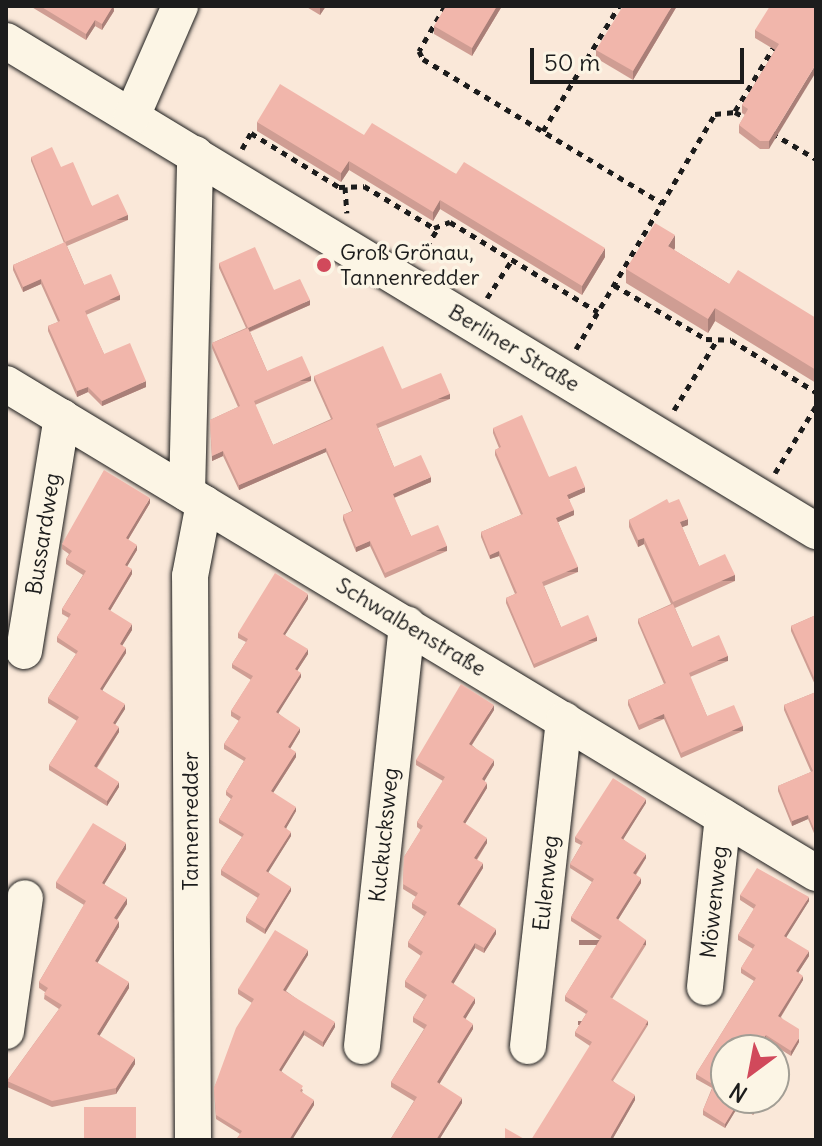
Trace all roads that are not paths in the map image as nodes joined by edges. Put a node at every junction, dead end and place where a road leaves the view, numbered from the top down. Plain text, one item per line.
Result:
1 (180, 6) edge
2 (6, 41) edge
3 (132, 116) junction
4 (195, 154) junction
5 (6, 384) edge
6 (62, 417) junction
7 (195, 498) junction
8 (816, 531) edge
9 (407, 624) junction
10 (24, 651) dead end
11 (564, 720) junction
12 (723, 817) junction
13 (816, 873) edge
14 (25, 898) dead end
15 (705, 987) dead end
16 (6, 1031) edge
17 (362, 1046) dead end
18 (528, 1046) dead end
19 (193, 1140) edge

1 - 3 street
2 - 3 street, Berliner Straße
3 - 4 street, Berliner Straße
4 - 7 street, Tannenredder
4 - 8 street, Berliner Straße
5 - 6 street, Schwalbenstraße
6 - 7 street, Schwalbenstraße
6 - 10 street, Bussardweg
7 - 9 street, Schwalbenstraße
7 - 19 street, Tannenredder
9 - 11 street, Schwalbenstraße
9 - 17 street, Kuckucksweg
11 - 12 street, Schwalbenstraße
11 - 18 street, Eulenweg
12 - 13 street, Schwalbenstraße
12 - 15 street, Möwenweg
14 - 16 street

